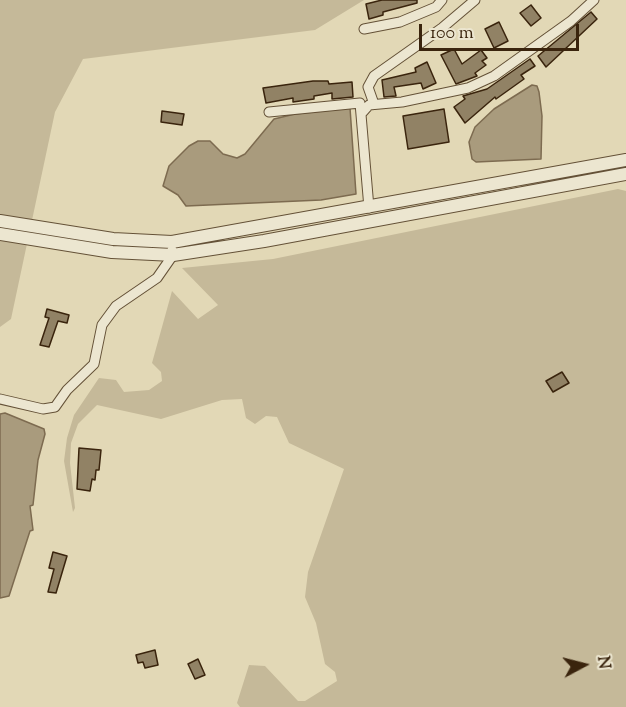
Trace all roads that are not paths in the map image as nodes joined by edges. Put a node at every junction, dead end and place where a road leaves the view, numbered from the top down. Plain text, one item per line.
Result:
1 (442, 0) edge
2 (475, 0) edge
3 (594, 0) edge
4 (364, 29) dead end
5 (374, 104) junction
6 (270, 112) dead end
7 (361, 114) junction
8 (626, 159) edge
9 (626, 174) edge
10 (369, 208) junction
11 (0, 221) edge
12 (0, 234) edge
13 (172, 242) junction
14 (173, 255) junction
15 (0, 399) edge

1 - 4 street
2 - 5 street
3 - 5 street
5 - 7 street
6 - 7 street
7 - 10 street
8 - 10 street
9 - 14 street
10 - 13 street
11 - 13 street
12 - 14 street
13 - 14 street
14 - 15 street

